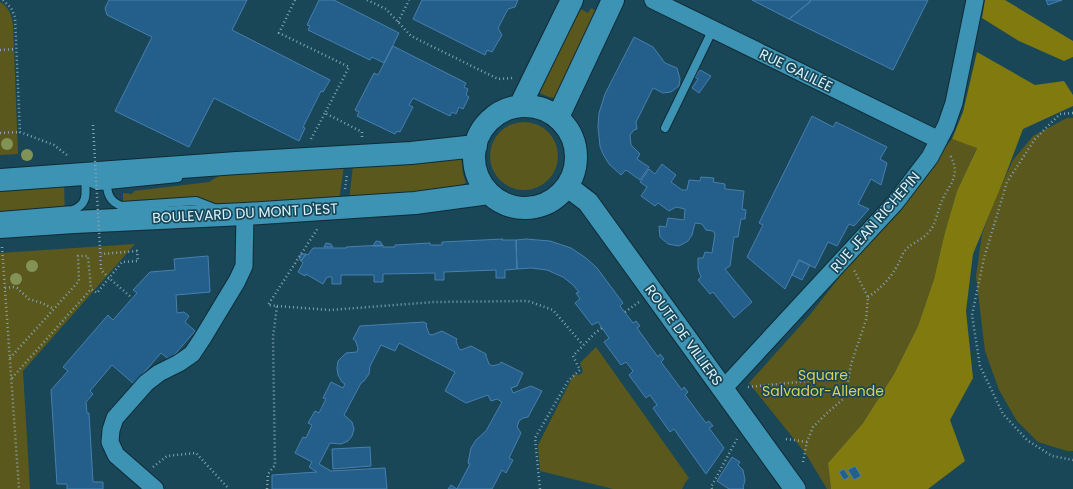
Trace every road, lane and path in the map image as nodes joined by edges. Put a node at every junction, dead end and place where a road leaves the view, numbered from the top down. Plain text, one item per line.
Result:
1 (3, 0) edge
2 (295, 0) edge
3 (367, 0) edge
4 (409, 0) edge
5 (572, 0) edge
6 (613, 0) edge
7 (653, 0) edge
8 (975, 0) edge
9 (398, 22) junction
10 (713, 29) junction
11 (16, 49) junction
12 (0, 50) edge
13 (534, 77) junction
14 (520, 106) junction
15 (325, 113) junction
16 (1073, 113) edge
17 (558, 117) junction
18 (93, 125) dead end
19 (665, 128) dead end
20 (20, 132) junction
21 (0, 133) edge
22 (939, 140) junction
23 (54, 145) dead end
24 (476, 146) junction
25 (350, 156) junction
26 (300, 159) junction
27 (237, 163) junction
28 (204, 174) dead end
29 (98, 177) junction
30 (190, 177) dead end
31 (0, 180) edge
32 (567, 186) junction
33 (489, 193) junction
34 (332, 208) junction
35 (238, 215) junction
36 (0, 216) edge
37 (1, 237) edge
38 (101, 254) junction
39 (848, 255) junction
40 (109, 278) junction
41 (5, 288) junction
42 (91, 289) junction
43 (868, 297) junction
44 (132, 298) dead end
45 (277, 306) junction
46 (54, 309) junction
47 (602, 328) dead end
48 (583, 345) junction
49 (10, 358) junction
50 (11, 378) junction
51 (849, 378) junction
52 (723, 389) junction
53 (747, 421) junction
54 (786, 439) dead end
55 (807, 442) junction
56 (1073, 460) edge
57 (803, 462) dead end
58 (141, 476) junction
59 (19, 489) edge
60 (155, 489) edge
61 (229, 489) edge
62 (267, 489) edge
63 (540, 489) edge
64 (712, 489) edge
65 (795, 489) edge

1 - 11 path
2 - 15 path
3 - 9 path
4 - 9 path
5 - 13 main road
6 - 17 main road
7 - 10 street, RUE GALILÉE
8 - 22 street, RUE JEAN RICHEPIN
9 - 13 path
10 - 19 lane
10 - 22 street, RUE GALILÉE
11 - 12 path
11 - 20 path
13 - 14 main road
14 - 17 main road
14 - 24 main road
15 - 25 path
15 - 26 path
16 - 56 path
17 - 32 main road
18 - 38 path, bridge
20 - 21 path
20 - 23 path
22 - 39 street, RUE JEAN RICHEPIN
22 - 43 path
24 - 25 main road
24 - 33 main road
25 - 26 main road
25 - 34 path
26 - 27 main road
27 - 28 lane
27 - 29 main road
29 - 30 lane
29 - 31 main road
29 - 35 lane
29 - 36 lane
32 - 33 main road
32 - 52 street, ROUTE DE VILLIERS
33 - 34 main road, BOULEVARD DU MONT D'EST
34 - 35 main road, BOULEVARD DU MONT D'EST
34 - 45 path
35 - 37 main road, BOULEVARD DU MONT D'EST
35 - 58 street
37 - 41 path
38 - 40 path
38 - 40 path
39 - 43 path
39 - 52 street, RUE JEAN RICHEPIN
40 - 42 path
40 - 44 path
41 - 46 path
41 - 49 path
42 - 46 path
42 - 50 path
43 - 51 path
45 - 48 path
45 - 62 path
46 - 49 path
47 - 48 path
48 - 63 path
49 - 50 path
50 - 59 path
51 - 52 path
51 - 55 path
52 - 53 street, ROUTE DE VILLIERS
53 - 64 path
53 - 65 street, ROUTE DE VILLIERS
54 - 55 path
55 - 57 path
58 - 60 street
58 - 61 path

